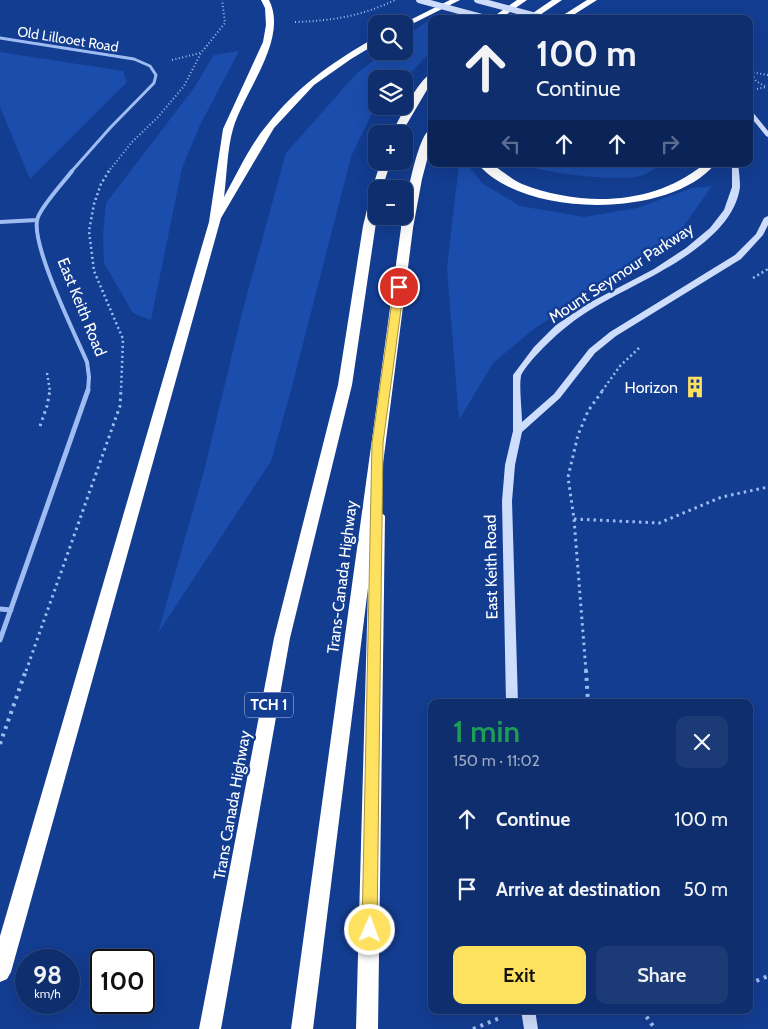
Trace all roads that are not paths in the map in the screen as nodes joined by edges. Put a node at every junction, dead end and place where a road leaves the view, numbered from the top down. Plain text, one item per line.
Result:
1 (265, 0) edge
2 (419, 0) edge
3 (456, 0) edge
4 (477, 0) edge
5 (524, 0) edge
6 (558, 0) edge
7 (593, 0) edge
8 (474, 15) edge
9 (500, 15) edge
10 (532, 15) edge
11 (534, 15) edge
12 (568, 15) edge
13 (413, 22) edge
14 (0, 38) edge
15 (368, 46) edge
16 (428, 81) edge
17 (753, 116) edge
18 (400, 125) edge
19 (768, 135) edge
20 (428, 140) edge
21 (487, 167) edge
22 (707, 167) edge
23 (736, 167) edge
24 (768, 218) edge
25 (37, 220) junction
26 (0, 222) edge
27 (215, 222) junction
28 (369, 225) edge
29 (518, 431) junction
30 (378, 443) junction
31 (0, 609) edge
32 (11, 610) junction
33 (0, 640) edge
34 (512, 699) edge
35 (0, 972) edge
36 (529, 1014) edge
37 (210, 1029) edge
38 (302, 1029) edge
39 (366, 1029) edge
40 (532, 1029) edge

1 - 27 highway
2 - 8 main road, bridge
3 - 13 highway
4 - 10 main road, bridge
5 - 9 highway
6 - 11 highway
7 - 12 highway
14 - 25 street, Old Lillooet Road
15 - 27 highway
16 - 18 highway
17 - 19 main road
20 - 30 highway, Trans-Canada Highway
21 - 22 highway
23 - 29 main road, Mount Seymour Parkway
24 - 29 main road
25 - 26 street
25 - 32 street, East Keith Road
27 - 35 highway
28 - 37 highway, Trans Canada Highway / TCH 1
29 - 34 main road, East Keith Road
30 - 38 highway, Trans-Canada Highway
30 - 39 highway
31 - 32 street
32 - 33 street, East Keith Road
36 - 40 main road

